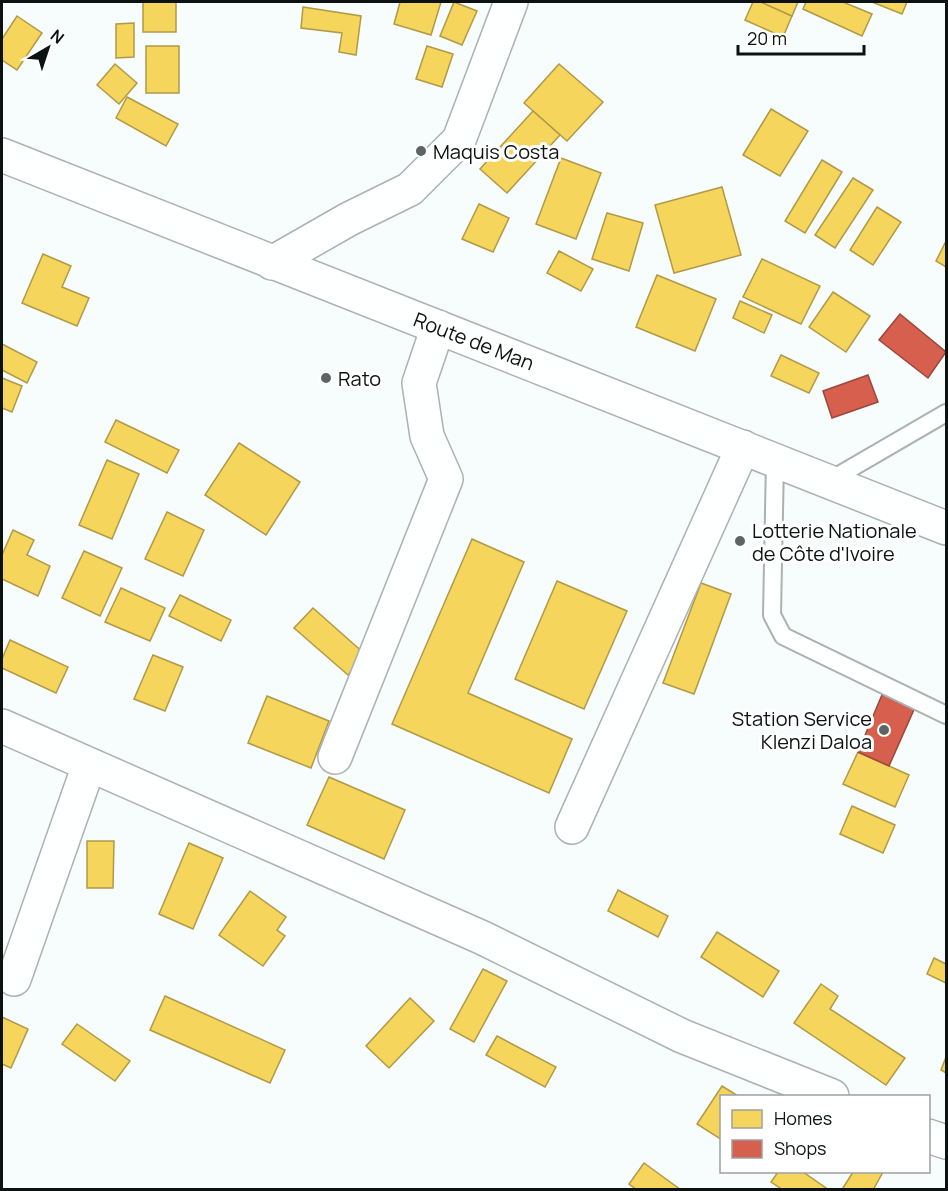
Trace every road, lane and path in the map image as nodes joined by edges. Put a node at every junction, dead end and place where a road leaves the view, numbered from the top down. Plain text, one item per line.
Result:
1 (511, 2) edge
2 (2, 155) edge
3 (272, 263) junction
4 (438, 327) junction
5 (946, 413) edge
6 (742, 447) junction
7 (775, 460) junction
8 (829, 481) junction
9 (946, 528) edge
10 (946, 715) edge
11 (2, 726) edge
12 (335, 757) dead end
13 (89, 765) junction
14 (572, 828) dead end
15 (14, 979) dead end
16 (830, 1095) edge
17 (930, 1137) edge
18 (946, 1142) edge

1 - 3 main road
2 - 3 main road, Route de Man
3 - 4 main road, Route de Man
4 - 6 main road, Route de Man
4 - 12 main road
5 - 8 lane
6 - 7 main road, Route de Man
6 - 14 main road
7 - 8 main road, Route de Man
7 - 10 lane
8 - 9 main road, Route de Man
11 - 13 main road
13 - 15 main road
13 - 16 main road
17 - 18 main road

